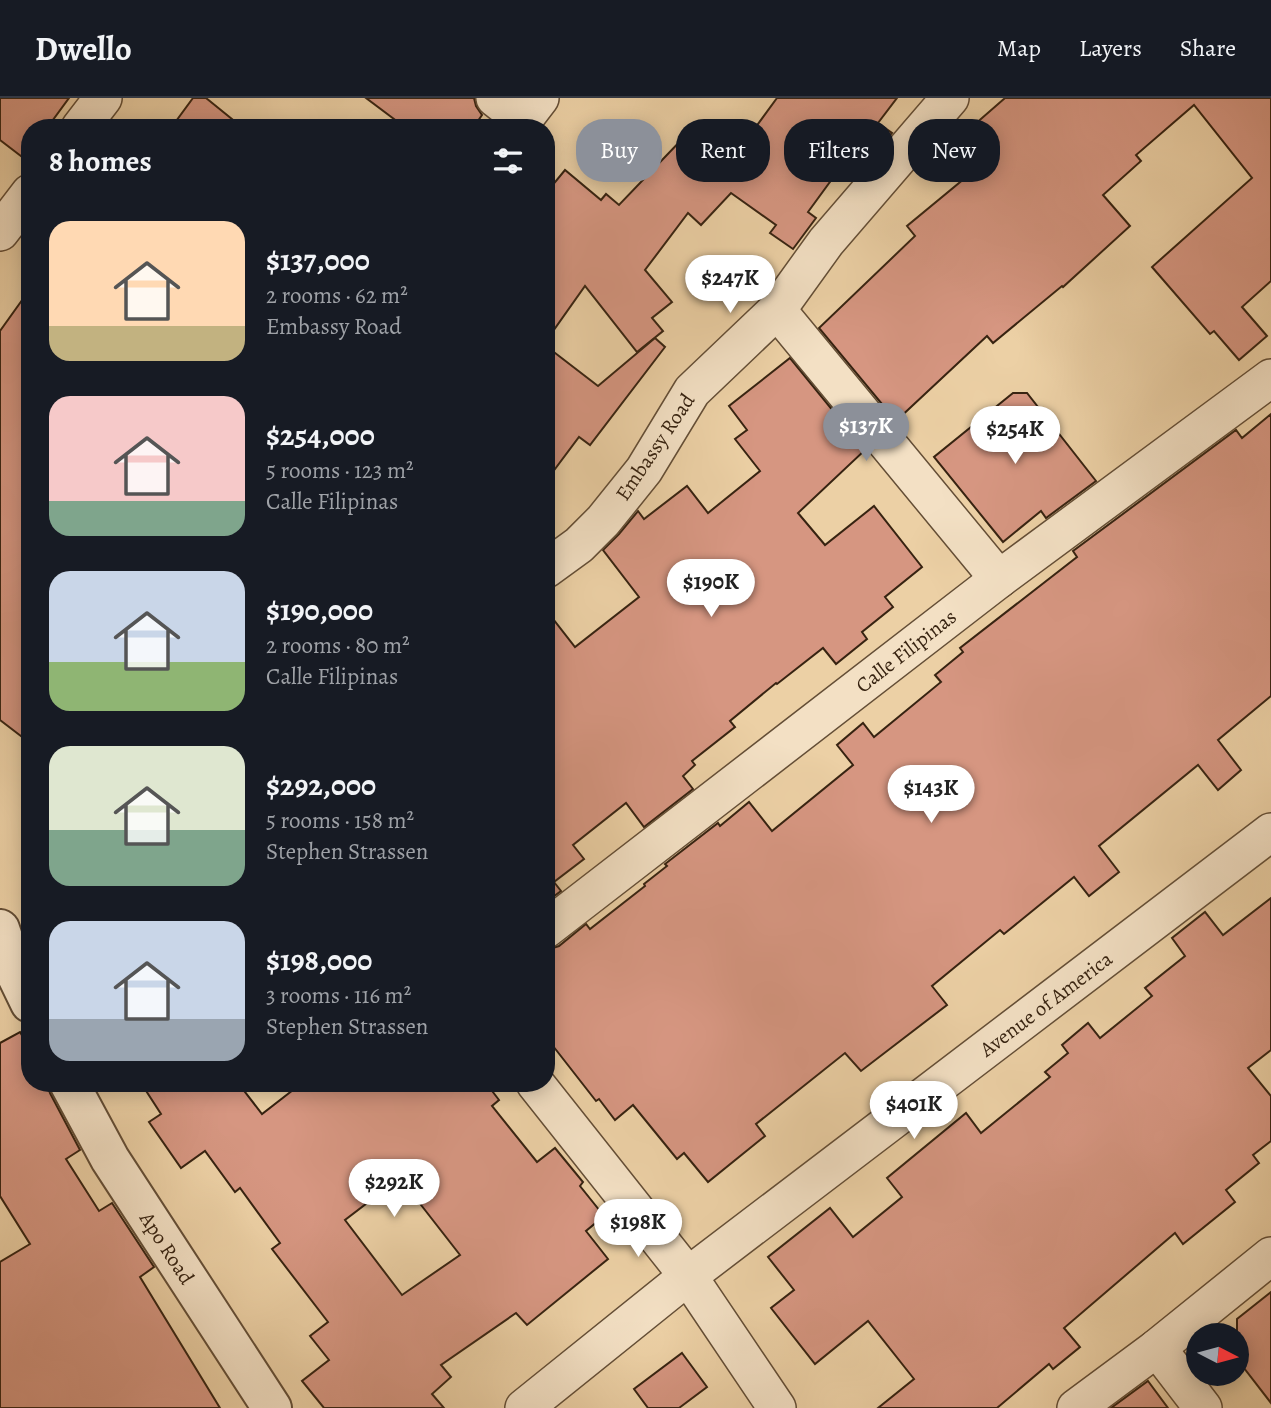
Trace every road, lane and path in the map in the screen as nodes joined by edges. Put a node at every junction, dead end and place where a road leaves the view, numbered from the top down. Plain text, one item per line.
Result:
1 (103, 98) edge
2 (495, 98) edge
3 (950, 98) edge
4 (527, 115) edge
5 (87, 119) edge
6 (21, 205) edge
7 (0, 232) edge
8 (777, 310) junction
9 (1271, 378) edge
10 (555, 562) edge
11 (999, 579) junction
12 (1271, 832) edge
13 (555, 922) edge
14 (0, 929) edge
15 (21, 984) edge
16 (74, 1092) edge
17 (541, 1092) edge
18 (1271, 1256) edge
19 (688, 1276) junction
20 (1157, 1348) junction
21 (272, 1408) edge
22 (524, 1408) edge
23 (777, 1408) edge
24 (1076, 1408) edge
25 (1203, 1408) edge

1 - 5 street
2 - 4 street
3 - 8 street, Embassy Road
6 - 7 street
8 - 10 street, Embassy Road
8 - 11 street
9 - 11 street, Calle Filipinas
11 - 13 street, Calle Filipinas
12 - 19 street, Avenue of America
14 - 15 street
16 - 21 street, Apo Road
17 - 19 street
18 - 20 street
19 - 22 street, Avenue of America
19 - 23 street
20 - 24 street
20 - 25 street

